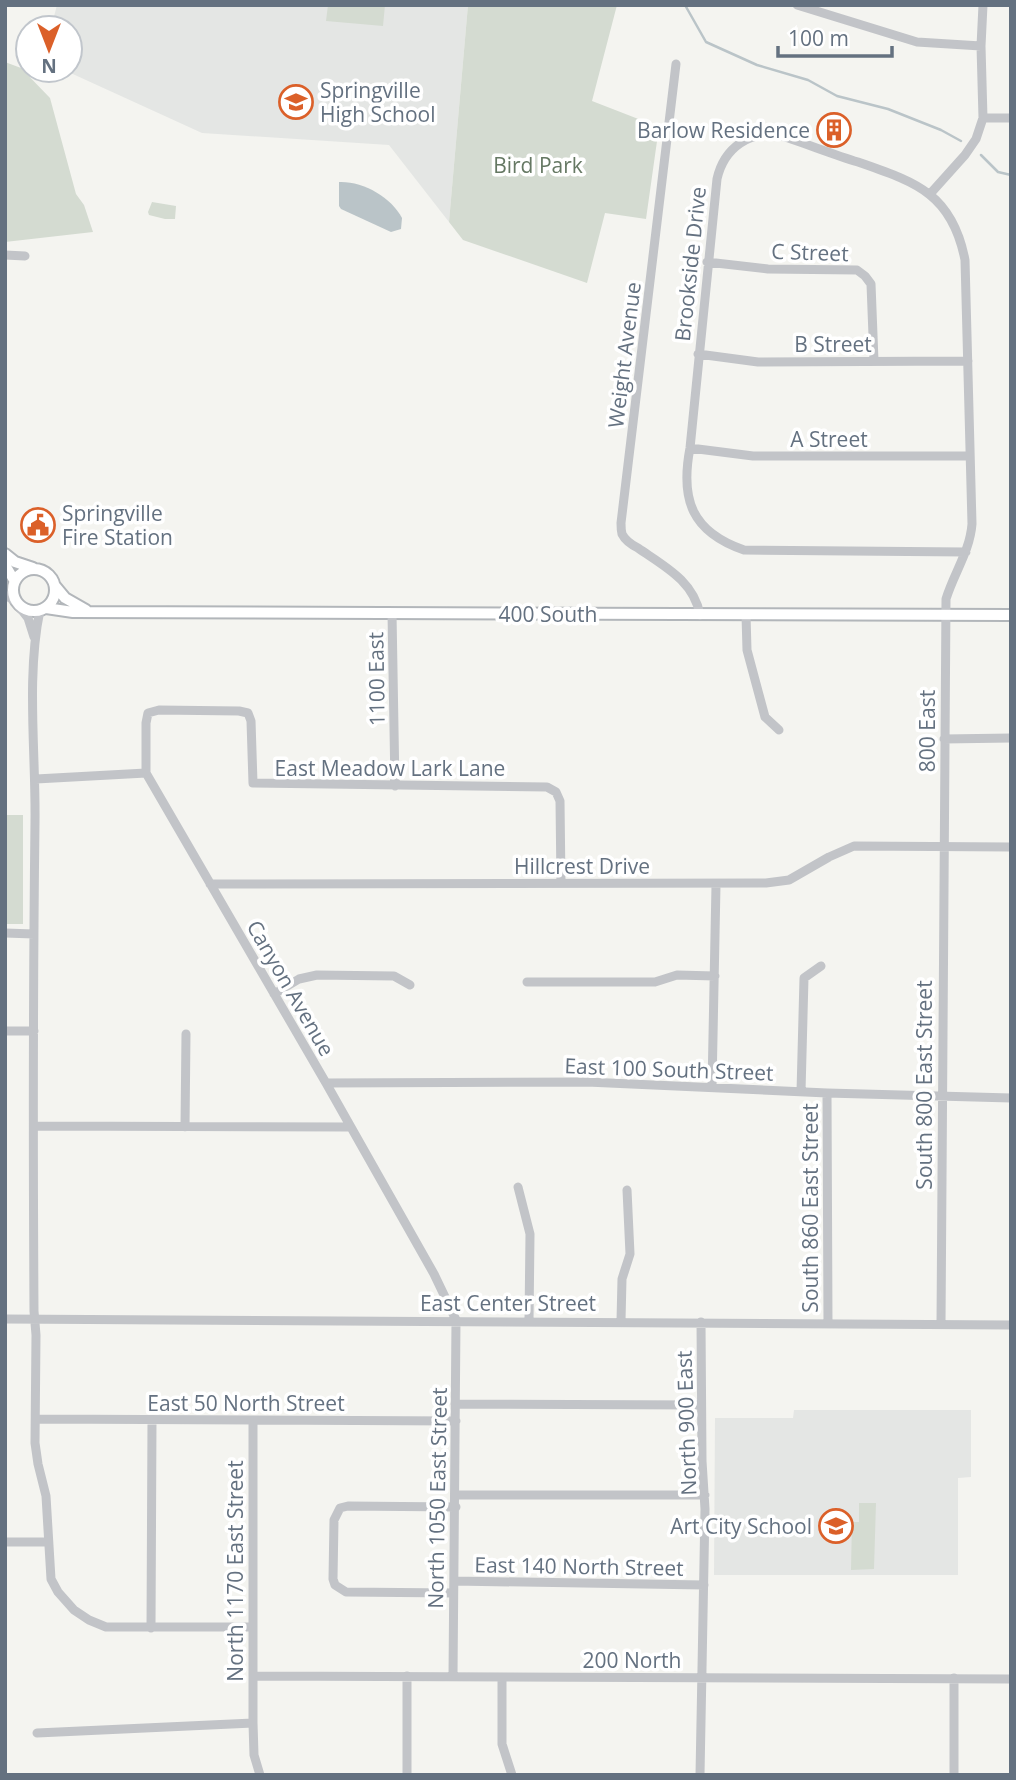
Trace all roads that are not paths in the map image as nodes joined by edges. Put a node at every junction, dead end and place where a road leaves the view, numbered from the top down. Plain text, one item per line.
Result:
1 (797, 5) edge
2 (983, 5) edge
3 (981, 46) junction
4 (676, 64) dead end
5 (983, 118) junction
6 (1011, 118) edge
7 (930, 194) junction
8 (5, 255) edge
9 (25, 256) dead end
10 (707, 262) junction
11 (698, 354) junction
12 (874, 361) junction
13 (968, 361) junction
14 (690, 448) junction
15 (970, 456) junction
16 (966, 552) junction
17 (5, 554) edge
18 (5, 565) edge
19 (33, 568) junction
20 (11, 582) edge
21 (55, 586) junction
22 (13, 600) edge
23 (43, 609) junction
24 (86, 610) junction
25 (392, 613) junction
26 (700, 615) junction
27 (746, 615) junction
28 (946, 615) junction
29 (1011, 615) edge
30 (35, 642) junction
31 (779, 730) dead end
32 (1011, 738) edge
33 (944, 739) junction
34 (146, 773) junction
35 (36, 779) junction
36 (395, 786) junction
37 (944, 847) junction
38 (1011, 847) edge
39 (561, 883) junction
40 (211, 884) junction
41 (716, 885) junction
42 (5, 933) edge
43 (34, 934) junction
44 (821, 966) dead end
45 (715, 976) junction
46 (527, 982) dead end
47 (410, 985) dead end
48 (274, 994) junction
49 (5, 1031) edge
50 (34, 1031) junction
51 (186, 1034) dead end
52 (326, 1083) junction
53 (712, 1087) junction
54 (801, 1092) junction
55 (827, 1093) junction
56 (941, 1097) junction
57 (1011, 1098) edge
58 (34, 1126) junction
59 (185, 1127) junction
60 (350, 1127) junction
61 (518, 1187) dead end
62 (627, 1189) dead end
63 (5, 1320) edge
64 (34, 1320) junction
65 (456, 1320) junction
66 (529, 1321) junction
67 (621, 1321) junction
68 (701, 1322) junction
69 (828, 1324) junction
70 (941, 1324) junction
71 (1011, 1325) edge
72 (456, 1404) junction
73 (701, 1405) junction
74 (36, 1419) junction
75 (152, 1420) junction
76 (253, 1420) junction
77 (456, 1420) junction
78 (456, 1495) junction
79 (705, 1495) junction
80 (456, 1507) junction
81 (5, 1542) edge
82 (48, 1542) junction
83 (454, 1581) junction
84 (704, 1585) junction
85 (453, 1593) junction
86 (252, 1627) junction
87 (151, 1628) junction
88 (253, 1676) junction
89 (407, 1676) junction
90 (453, 1676) junction
91 (502, 1677) junction
92 (702, 1678) junction
93 (954, 1678) junction
94 (1011, 1679) edge
95 (253, 1723) junction
96 (37, 1733) dead end
97 (260, 1775) edge
98 (407, 1775) edge
99 (512, 1775) edge
100 (700, 1775) edge
101 (954, 1775) edge

1 - 3 street
2 - 3 street
3 - 5 street
4 - 26 street, Weight Avenue
5 - 6 street
5 - 7 street
7 - 10 street, Brookside Drive
7 - 13 street, Brookside Drive
8 - 9 street
10 - 11 street, Brookside Drive
10 - 12 street, C Street
11 - 12 street, B Street
11 - 14 street, Brookside Drive
12 - 13 street, B Street
13 - 15 street, Brookside Drive
14 - 15 street, A Street
14 - 16 street, Brookside Drive
15 - 16 street, Brookside Drive
16 - 28 street, Brookside Drive
17 - 19 main road
18 - 20 main road
19 - 20 main road
19 - 21 main road
20 - 22 main road
21 - 23 main road
21 - 24 main road
22 - 23 main road
22 - 30 street
23 - 24 main road, 400 South
23 - 30 street
24 - 25 main road, 400 South
25 - 26 main road, 400 South
25 - 36 street, 1100 East
26 - 27 main road, 400 South
27 - 28 main road, 400 South
27 - 31 street
28 - 29 main road, 400 South
28 - 33 street, 800 East
30 - 35 street
32 - 33 street
33 - 37 street, 800 East
34 - 35 street
34 - 36 street, East Meadow Lark Lane
34 - 40 street, Canyon Avenue
35 - 43 street
36 - 39 street, East Meadow Lark Lane
37 - 38 street, Hillcrest Drive
37 - 41 street, Hillcrest Drive
37 - 56 street, South 800 East Street
39 - 40 street, Hillcrest Drive
39 - 41 street, Hillcrest Drive
40 - 48 street, Canyon Avenue
41 - 45 street
42 - 43 street
43 - 50 street
44 - 54 street
45 - 46 street
45 - 53 street
47 - 48 street
48 - 52 street, Canyon Avenue
49 - 50 street
50 - 58 street
51 - 59 street
52 - 53 street, East 100 South Street
52 - 60 street, Canyon Avenue
53 - 54 street, East 100 South Street
54 - 55 street, East 100 South Street
55 - 56 street, East 100 South Street
55 - 69 street, South 860 East Street
56 - 57 street, East 100 South Street
56 - 70 street, South 800 East Street
58 - 59 street
58 - 64 street
59 - 60 street
60 - 65 street, Canyon Avenue
61 - 66 street
62 - 67 street
63 - 64 street, East Center Street
64 - 65 street, East Center Street
64 - 74 street
65 - 66 street, East Center Street
65 - 72 street, North 1050 East Street
66 - 67 street, East Center Street
67 - 68 street, East Center Street
68 - 69 street, East Center Street
68 - 73 street, North 900 East
69 - 70 street, East Center Street
70 - 71 street, East Center Street
72 - 73 street
72 - 77 street, North 1050 East Street
73 - 79 street, North 900 East
74 - 75 street, East 50 North Street
74 - 82 street
75 - 76 street, East 50 North Street
75 - 87 street
76 - 77 street, East 50 North Street
76 - 86 street, North 1170 East Street
77 - 78 street, North 1050 East Street
78 - 79 street
78 - 80 street, North 1050 East Street
79 - 84 street, North 900 East
80 - 83 street, North 1050 East Street
80 - 85 street
81 - 82 street
82 - 87 street
83 - 84 street, East 140 North Street
83 - 85 street, North 1050 East Street
84 - 92 street, North 900 East
85 - 90 street, North 1050 East Street
86 - 87 street
86 - 88 street, North 1170 East Street
88 - 89 street, 200 North
88 - 95 street, North 1170 East Street
89 - 90 street, 200 North
89 - 98 street
90 - 91 street, 200 North
91 - 92 street, 200 North
91 - 99 street
92 - 93 street, 200 North
92 - 100 street, North 900 East
93 - 94 street, 200 North
93 - 101 street
95 - 96 street
95 - 97 street, North 1170 East Street

